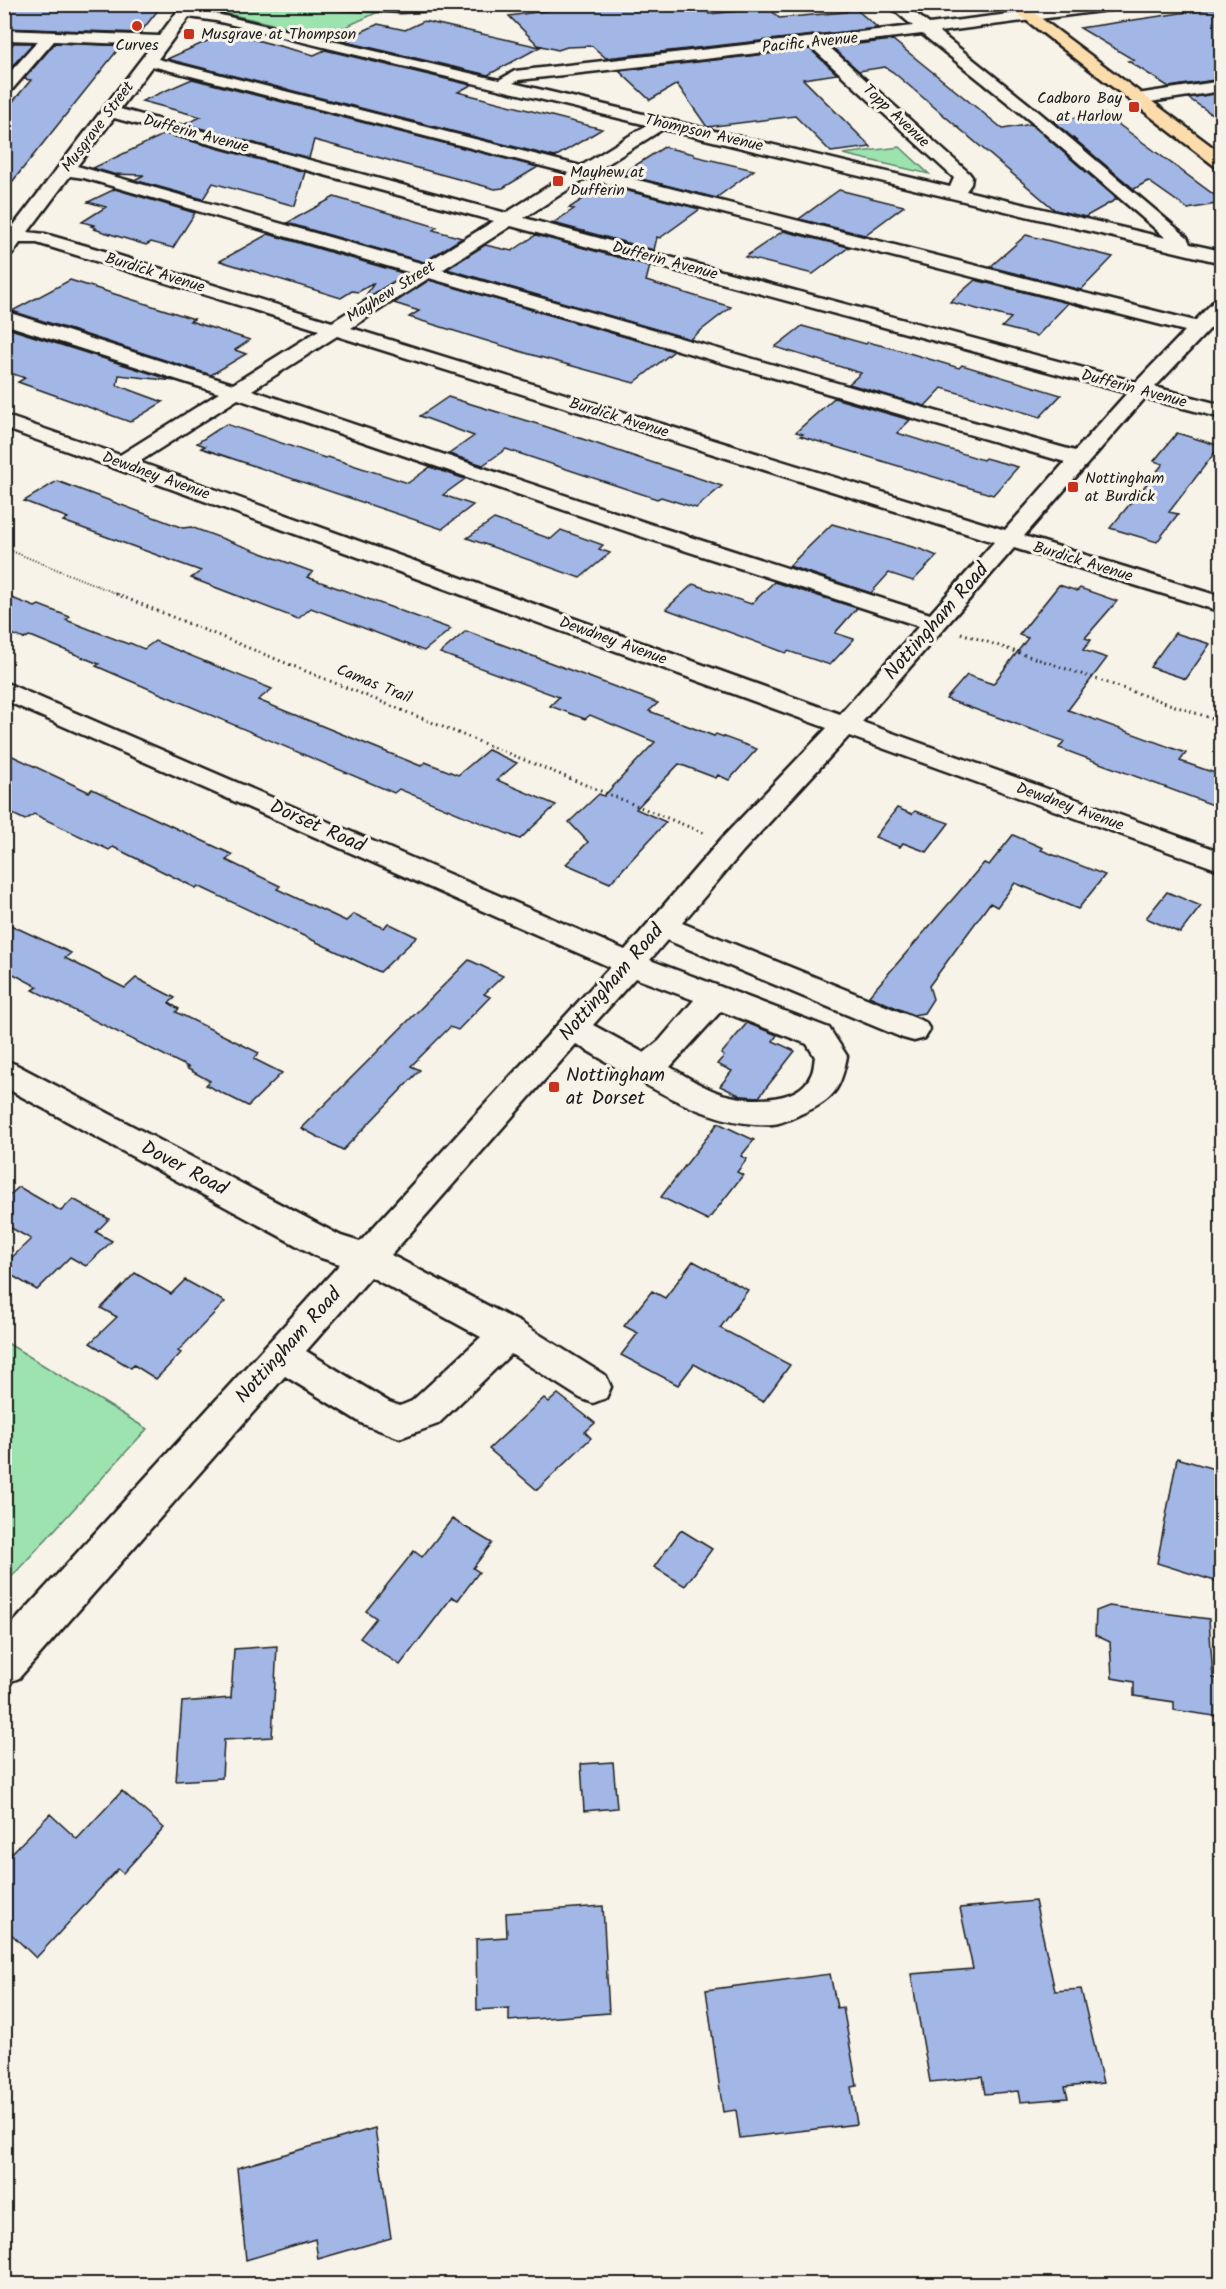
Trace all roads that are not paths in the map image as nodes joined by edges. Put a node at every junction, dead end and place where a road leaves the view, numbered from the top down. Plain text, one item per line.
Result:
1 (324, 4) edge
2 (477, 4) edge
3 (894, 4) edge
4 (1012, 4) edge
5 (1124, 4) edge
6 (188, 8) edge
7 (1029, 18) junction
8 (926, 30) junction
9 (4, 35) edge
10 (50, 37) junction
11 (165, 41) junction
12 (815, 42) junction
13 (149, 61) junction
14 (497, 83) junction
15 (1221, 86) edge
16 (4, 89) edge
17 (327, 89) dead end
18 (304, 99) junction
19 (1137, 99) junction
20 (108, 111) junction
21 (661, 123) junction
22 (1221, 163) edge
23 (66, 170) junction
24 (582, 170) junction
25 (954, 193) junction
26 (507, 218) junction
27 (13, 233) edge
28 (1181, 248) junction
29 (1221, 257) edge
30 (426, 271) junction
31 (1221, 304) edge
32 (4, 317) edge
33 (1197, 328) junction
34 (332, 329) junction
35 (234, 391) junction
36 (1140, 391) junction
37 (1221, 412) edge
38 (4, 421) edge
39 (1079, 459) junction
40 (122, 464) junction
41 (1009, 539) junction
42 (1221, 605) edge
43 (936, 624) junction
44 (4, 690) edge
45 (845, 725) junction
46 (1221, 862) edge
47 (662, 926) junction
48 (630, 964) junction
49 (714, 998) junction
50 (572, 1028) junction
51 (914, 1030) dead end
52 (648, 1068) junction
53 (4, 1072) edge
54 (366, 1258) junction
55 (508, 1334) junction
56 (281, 1354) junction
57 (593, 1388) dead end
58 (4, 1664) edge

1 - 2 street
3 - 8 street
4 - 7 main road
5 - 7 street, Pacific Avenue
6 - 11 street, Musgrave Street
6 - 14 street, Thompson Avenue
7 - 8 street, Pacific Avenue
7 - 19 main road
8 - 12 street, Pacific Avenue
8 - 28 street
9 - 10 street
10 - 11 street
10 - 16 street
11 - 13 street, Musgrave Street
12 - 14 street, Pacific Avenue
12 - 25 street, Topp Avenue
13 - 18 street
13 - 20 street, Musgrave Street
14 - 21 street, Thompson Avenue
15 - 19 street
17 - 18 street
18 - 24 street
19 - 22 main road
20 - 23 street, Musgrave Street
20 - 26 street, Dufferin Avenue
21 - 24 street, Mayhew Street
21 - 25 street, Thompson Avenue
23 - 27 street, Musgrave Street
23 - 30 street
24 - 26 street, Mayhew Street
24 - 33 street
25 - 28 street, Thompson Avenue
26 - 30 street, Mayhew Street
26 - 36 street, Dufferin Avenue
27 - 34 street, Burdick Avenue
28 - 29 street, Thompson Avenue
30 - 34 street, Mayhew Street
30 - 39 street
31 - 33 street, Nottingham Road
32 - 35 street
33 - 36 street, Nottingham Road
34 - 35 street, Mayhew Street
34 - 41 street, Burdick Avenue
35 - 40 street, Mayhew Street
35 - 43 street
36 - 37 street, Dufferin Avenue
36 - 39 street, Nottingham Road
38 - 40 street, Dewdney Avenue
39 - 41 street, Nottingham Road
40 - 45 street, Dewdney Avenue
41 - 42 street, Burdick Avenue
41 - 43 street, Nottingham Road
43 - 45 street, Nottingham Road
44 - 48 street, Dorset Road
45 - 46 street, Dewdney Avenue
45 - 47 street, Nottingham Road
47 - 48 street, Nottingham Road
47 - 51 street
48 - 49 street, Dorset Road
48 - 50 street, Nottingham Road
49 - 52 street
49 - 52 street, Dorset Road
50 - 52 street, Dorset Road
50 - 54 street, Nottingham Road
53 - 54 street, Dover Road
54 - 55 street, Dover Road
54 - 56 street, Nottingham Road
55 - 56 street
55 - 57 street, Dover Road
56 - 58 street, Nottingham Road

